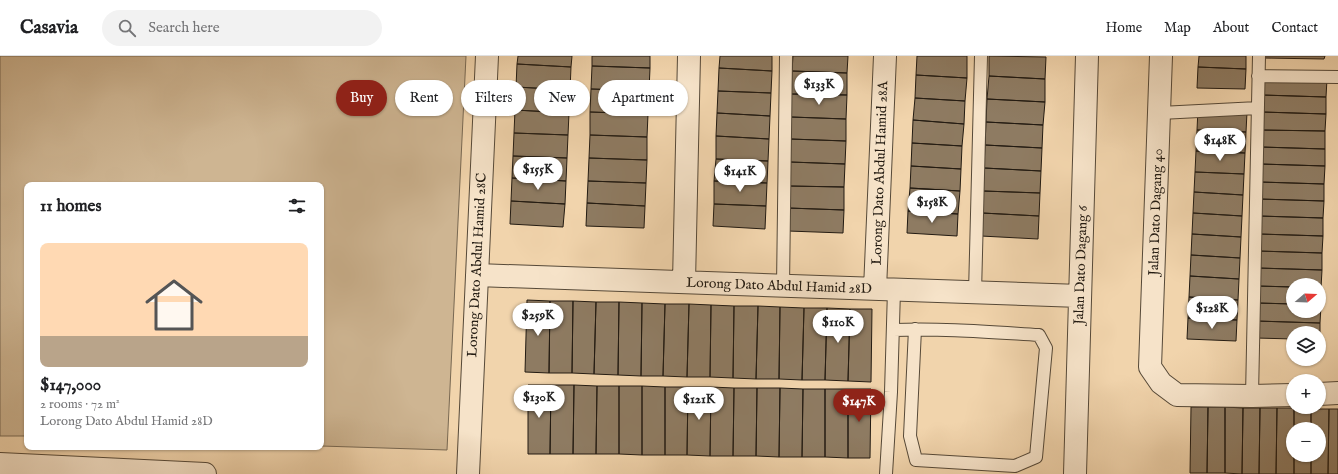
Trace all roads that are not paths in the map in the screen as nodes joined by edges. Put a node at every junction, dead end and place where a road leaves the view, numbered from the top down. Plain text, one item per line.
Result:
1 (487, 56) edge
2 (689, 56) edge
3 (786, 56) edge
4 (885, 56) edge
5 (981, 56) edge
6 (1087, 56) edge
7 (1161, 56) edge
8 (1259, 56) edge
9 (1258, 76) junction
10 (1338, 77) edge
11 (1258, 108) junction
12 (1160, 113) junction
13 (477, 276) junction
14 (684, 282) junction
15 (783, 286) junction
16 (885, 290) junction
17 (975, 293) junction
18 (1080, 296) junction
19 (915, 329) junction
20 (893, 330) junction
21 (1338, 393) edge
22 (1326, 394) edge
23 (1286, 395) edge
24 (1252, 396) junction
25 (0, 464) edge
26 (204, 474) edge
27 (468, 474) edge
28 (886, 474) edge
29 (1075, 474) edge

1 - 13 street, Lorong Dato Abdul Hamid 28C
2 - 14 street
3 - 15 lane
4 - 16 street, Lorong Dato Abdul Hamid 28A
5 - 17 lane
6 - 18 street, Jalan Dato Dagang 6
7 - 12 street, Jalan Dato Dagang 40
8 - 9 lane
9 - 10 lane
9 - 11 lane
11 - 12 lane
11 - 24 lane
12 - 24 street, Jalan Dato Dagang 40
13 - 14 street, Lorong Dato Abdul Hamid 28D
13 - 27 street, Lorong Dato Abdul Hamid 28C
14 - 15 street, Lorong Dato Abdul Hamid 28D
15 - 16 street, Lorong Dato Abdul Hamid 28D
16 - 17 street, Lorong Dato Abdul Hamid 28D
16 - 20 lane
17 - 18 street, Lorong Dato Abdul Hamid 28D
18 - 29 street, Jalan Dato Dagang 6
19 - 19 lane
19 - 20 lane
20 - 28 lane
21 - 22 street
23 - 24 street
25 - 26 street

